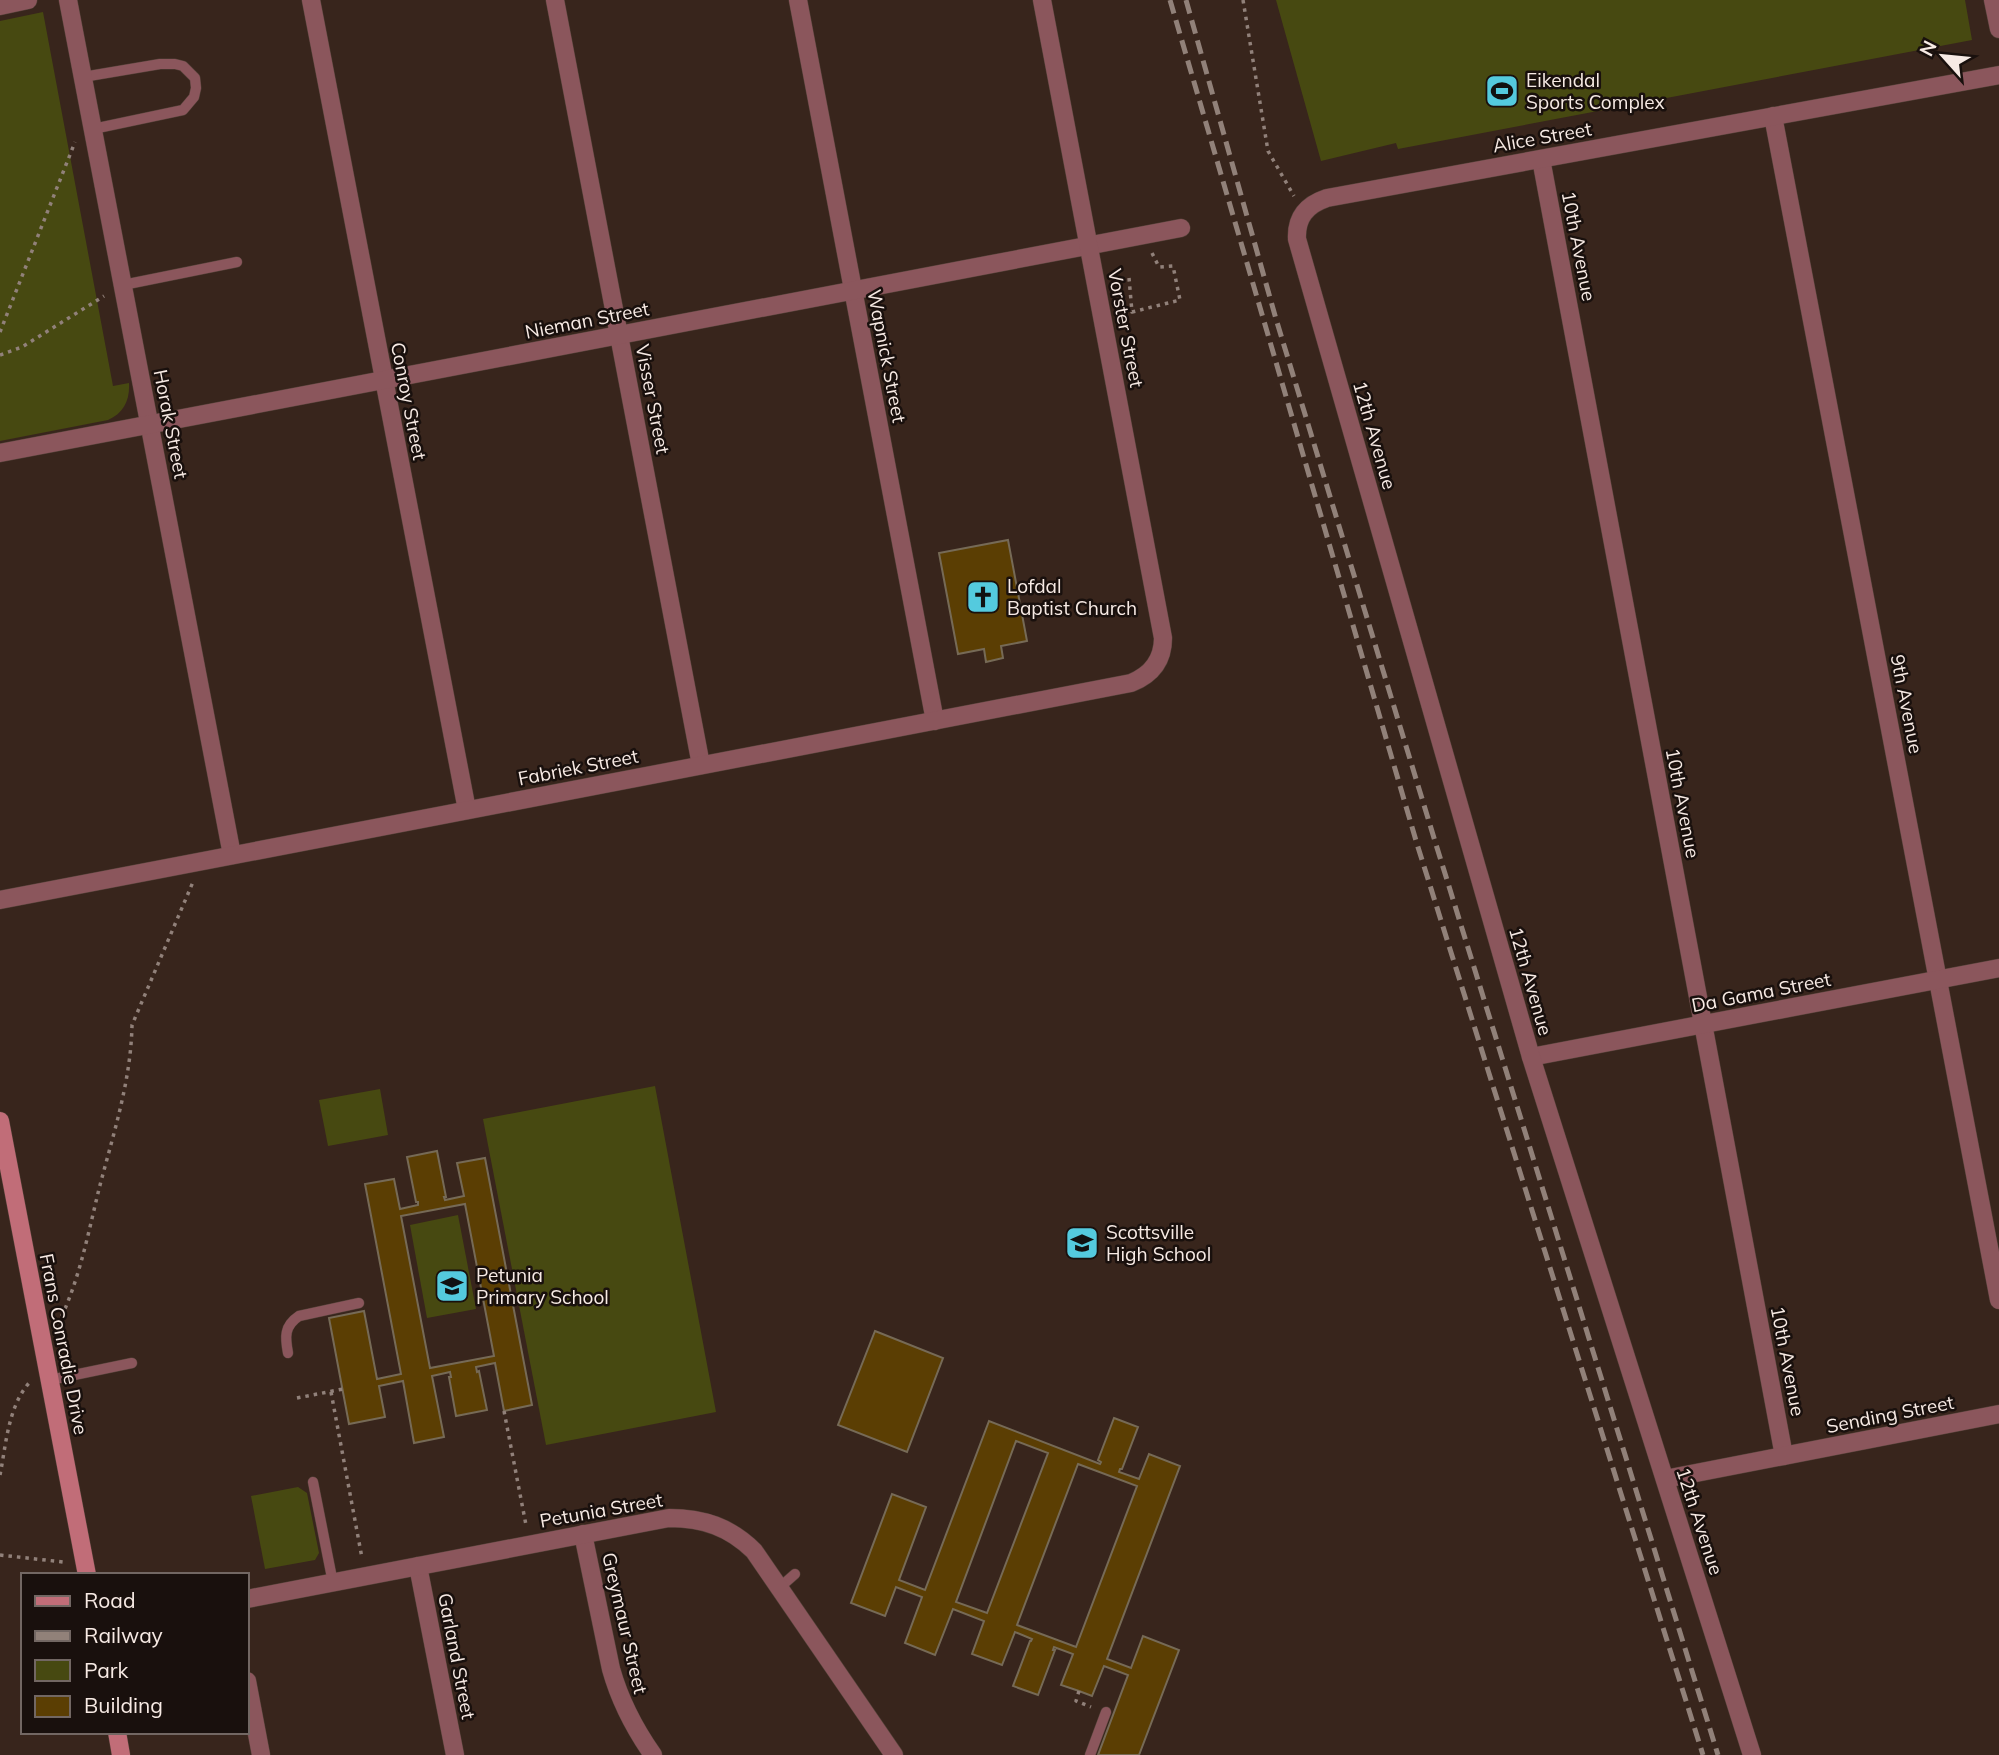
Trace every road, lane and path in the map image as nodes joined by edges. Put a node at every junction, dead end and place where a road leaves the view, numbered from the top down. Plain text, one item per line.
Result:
1 (28, 0) edge
2 (68, 0) edge
3 (311, 0) edge
4 (555, 0) edge
5 (798, 0) edge
6 (1042, 0) edge
7 (1243, 0) edge
8 (1993, 0) edge
9 (0, 6) edge
10 (1999, 29) edge
11 (1999, 75) edge
12 (83, 77) junction
13 (1773, 116) junction
14 (93, 129) junction
15 (75, 140) dead end
16 (1541, 159) junction
17 (1304, 212) junction
18 (1181, 228) dead end
19 (1145, 235) junction
20 (1089, 246) junction
21 (237, 262) dead end
22 (1129, 278) dead end
23 (123, 285) junction
24 (853, 290) junction
25 (0, 332) edge
26 (619, 335) junction
27 (0, 355) edge
28 (384, 380) junction
29 (150, 424) junction
30 (0, 453) edge
31 (1157, 664) joint
32 (935, 720) junction
33 (701, 765) junction
34 (467, 810) junction
35 (232, 855) junction
36 (202, 861) junction
37 (0, 900) edge
38 (1999, 968) edge
39 (1938, 979) junction
40 (1703, 1024) junction
41 (1531, 1057) junction
42 (0, 1121) edge
43 (1999, 1300) edge
44 (359, 1303) dead end
45 (57, 1326) dead end
46 (288, 1353) dead end
47 (132, 1363) dead end
48 (50, 1380) junction
49 (29, 1383) dead end
50 (343, 1389) dead end
51 (331, 1392) junction
52 (297, 1398) dead end
53 (504, 1411) dead end
54 (1999, 1413) edge
55 (1784, 1456) junction
56 (0, 1475) edge
57 (1665, 1479) junction
58 (313, 1482) dead end
59 (583, 1534) junction
60 (530, 1545) junction
61 (0, 1555) edge
62 (63, 1562) dead end
63 (418, 1566) junction
64 (86, 1573) edge
65 (795, 1574) dead end
66 (366, 1576) junction
67 (333, 1583) junction
68 (779, 1588) junction
69 (248, 1599) edge
70 (248, 1686) edge
71 (1079, 1691) dead end
72 (1106, 1712) joint
73 (117, 1734) edge
74 (121, 1755) edge
75 (261, 1755) edge
76 (455, 1755) edge
77 (653, 1755) edge
78 (894, 1755) edge
79 (1090, 1755) edge
80 (1752, 1755) edge

1 - 9 street
2 - 12 street, Horak Street
3 - 28 street, Conroy Street
4 - 26 street, Visser Street
5 - 24 street, Wapnick Street
6 - 20 street, Vorster Street
7 - 17 path
8 - 10 street
11 - 13 street, Alice Street
12 - 14 street, Horak Street
12 - 14 lane
13 - 16 street, Alice Street
13 - 39 street, 9th Avenue
14 - 23 street, Horak Street
15 - 25 path
16 - 17 street, Alice Street
16 - 40 street, 10th Avenue
17 - 41 street, 12th Avenue
18 - 19 street, Nieman Street
19 - 20 street, Nieman Street
19 - 22 path
20 - 24 street, Nieman Street
20 - 31 street, Vorster Street
21 - 23 lane
23 - 27 path
23 - 29 street, Horak Street
24 - 26 street, Nieman Street
24 - 32 street, Wapnick Street
26 - 28 street, Nieman Street
26 - 33 street, Visser Street
28 - 29 street, Nieman Street
28 - 34 street, Conroy Street
29 - 30 street, Nieman Street
29 - 35 street, Horak Street
31 - 32 street, Fabriek Street
32 - 33 street, Fabriek Street
33 - 34 street, Fabriek Street
34 - 35 street, Fabriek Street
35 - 36 street, Fabriek Street
36 - 37 street, Fabriek Street
36 - 45 path
38 - 39 street, Da Gama Street
39 - 40 street, Da Gama Street
39 - 43 street, 9th Avenue
40 - 41 street, Da Gama Street
40 - 55 street, 10th Avenue
41 - 57 street, 12th Avenue
42 - 48 street, Frans Conradie Drive
44 - 46 lane
47 - 48 lane
48 - 64 street, Frans Conradie Drive
49 - 56 path
50 - 51 path
51 - 52 path
51 - 66 path
53 - 60 path
54 - 55 street, Sending Street
55 - 57 street, Sending Street
57 - 80 street, 12th Avenue
58 - 67 lane
59 - 60 street, Petunia Street
59 - 68 street, Petunia Street
59 - 77 street, Greymaur Street
60 - 63 street, Petunia Street
61 - 62 path
63 - 66 street, Petunia Street
63 - 76 street, Garland Street
65 - 68 lane
66 - 67 street, Petunia Street
67 - 69 street, Petunia Street
68 - 78 street, Petunia Street
70 - 75 street
71 - 72 path
72 - 79 lane
73 - 74 street

